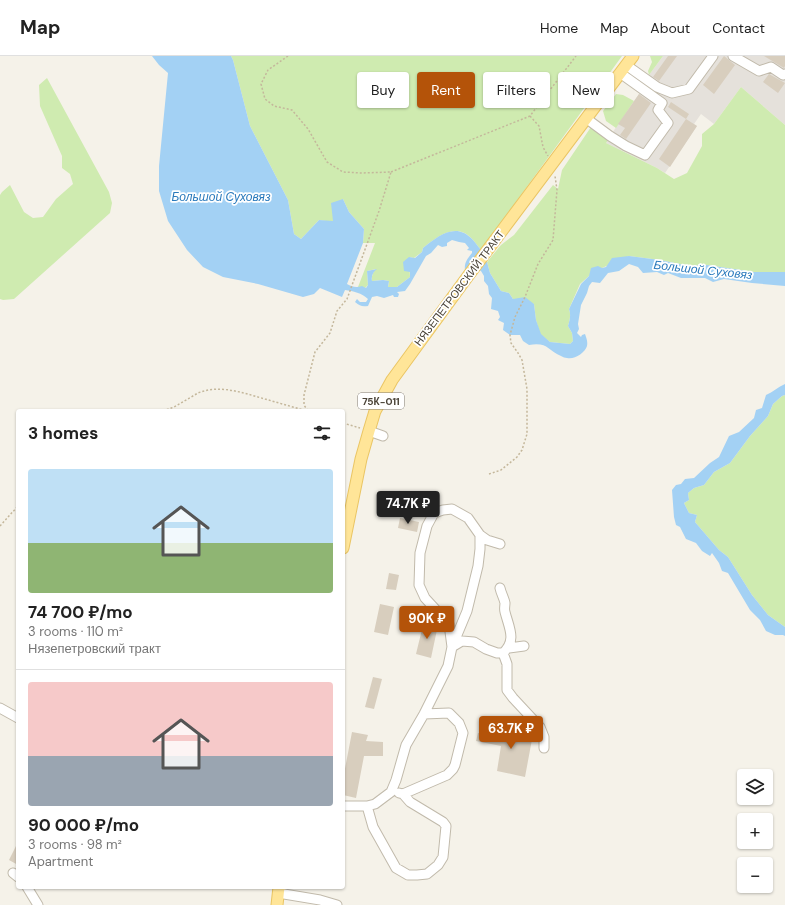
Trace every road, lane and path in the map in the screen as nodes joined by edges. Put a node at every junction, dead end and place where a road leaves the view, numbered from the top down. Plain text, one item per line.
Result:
1 (288, 56) edge
2 (576, 56) edge
3 (633, 56) edge
4 (713, 56) edge
5 (734, 56) edge
6 (623, 69) junction
7 (785, 74) edge
8 (530, 116) junction
9 (587, 118) junction
10 (552, 165) junction
11 (391, 172) junction
12 (168, 409) edge
13 (301, 409) edge
14 (307, 409) edge
15 (345, 424) edge
16 (368, 431) junction
17 (383, 436) dead end
18 (489, 474) dead end
19 (16, 508) edge
20 (0, 526) edge
21 (480, 535) junction
22 (345, 538) edge
23 (500, 544) dead end
24 (500, 588) dead end
25 (524, 646) dead end
26 (452, 647) junction
27 (506, 650) junction
28 (0, 708) edge
29 (424, 714) junction
30 (16, 717) edge
31 (544, 748) dead end
32 (391, 792) junction
33 (403, 794) junction
34 (345, 806) edge
35 (367, 806) junction
36 (28, 889) edge
37 (279, 890) edge
38 (38, 905) edge
39 (276, 905) edge
40 (337, 905) edge

1 - 11 path
2 - 8 path
3 - 6 main road, НЯЗЕПЕТРОВСКИЙ ТРАКТ / 75К-011
4 - 6 lane
5 - 7 lane
6 - 9 main road, НЯЗЕПЕТРОВСКИЙ ТРАКТ / 75К-011
6 - 9 lane
8 - 10 path
8 - 11 path
9 - 10 main road, НЯЗЕПЕТРОВСКИЙ ТРАКТ / 75К-011
10 - 16 main road, НЯЗЕПЕТРОВСКИЙ ТРАКТ / 75К-011
10 - 18 path
11 - 14 path
12 - 13 path
15 - 16 path
16 - 17 lane
16 - 22 main road, НЯЗЕПЕТРОВСКИЙ ТРАКТ / 75К-011
19 - 20 path
21 - 23 lane
21 - 26 lane
21 - 26 lane
24 - 27 lane
25 - 27 lane
26 - 27 lane
26 - 29 lane
27 - 31 lane
28 - 30 lane
29 - 32 lane
29 - 33 lane
32 - 33 lane
32 - 35 lane
33 - 35 lane
34 - 35 lane
36 - 38 lane
37 - 39 main road
37 - 40 lane

